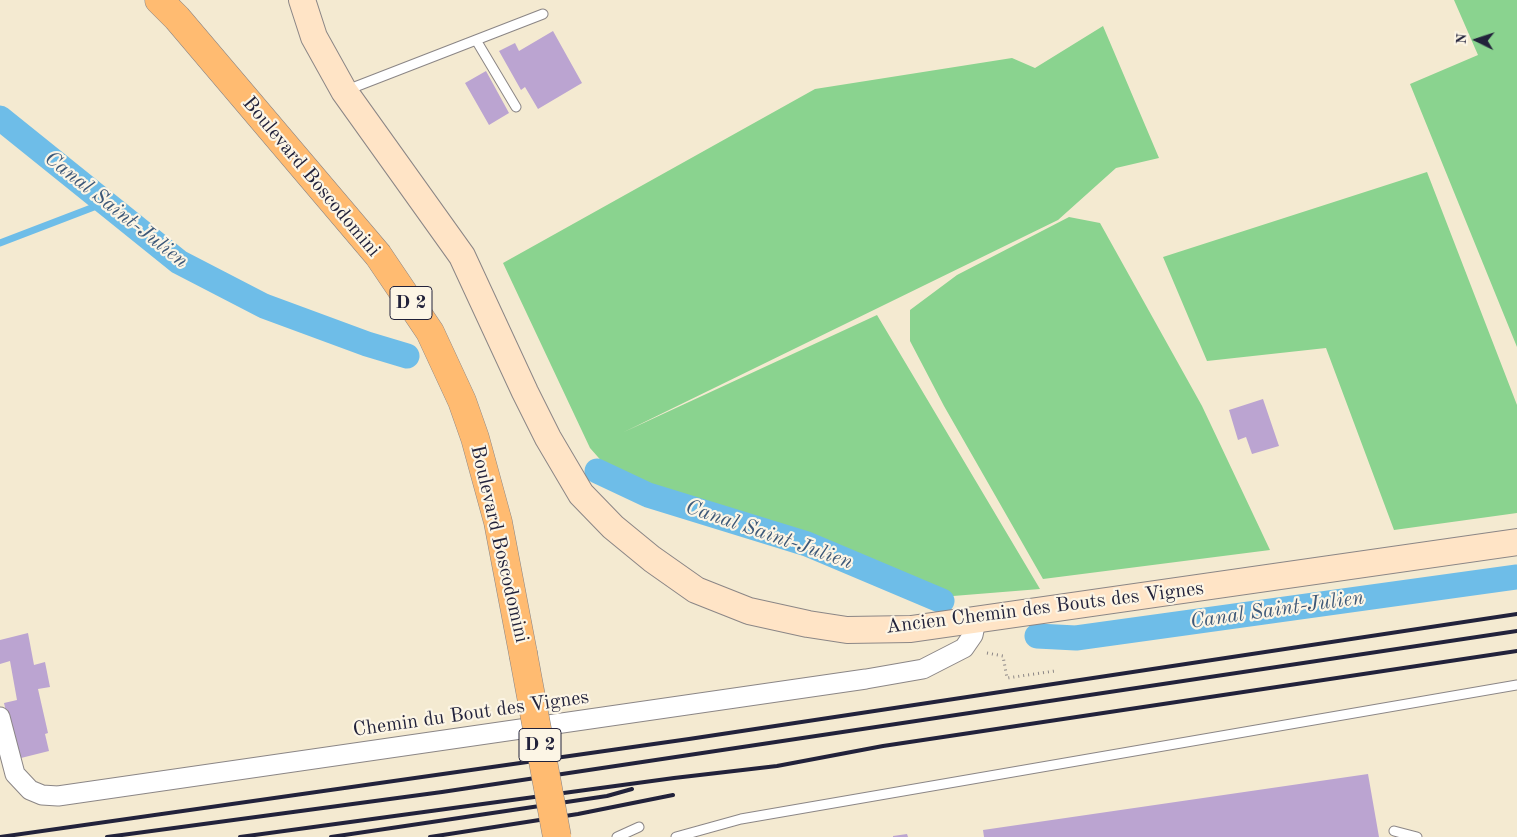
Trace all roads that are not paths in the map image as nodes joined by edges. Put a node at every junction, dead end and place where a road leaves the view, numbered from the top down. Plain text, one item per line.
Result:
1 (302, 0) edge
2 (167, 6) edge
3 (543, 14) dead end
4 (476, 40) junction
5 (344, 91) junction
6 (516, 107) dead end
7 (1517, 542) edge
8 (976, 621) junction
9 (1517, 685) edge
10 (0, 717) edge
11 (639, 827) dead end
12 (1394, 831) dead end
13 (557, 837) edge
14 (617, 837) edge
15 (676, 837) edge
16 (1416, 837) edge

1 - 5 street, Ancien Chemin des Bouts des Vignes
2 - 13 main road, Boulevard Boscodomini / D 2, bridge
3 - 4 lane
4 - 5 lane
4 - 6 lane
5 - 8 street, Ancien Chemin des Bouts des Vignes
7 - 8 street, Ancien Chemin des Bouts des Vignes
8 - 10 street, Chemin du Bout des Vignes
9 - 15 lane
11 - 14 lane
12 - 16 lane

